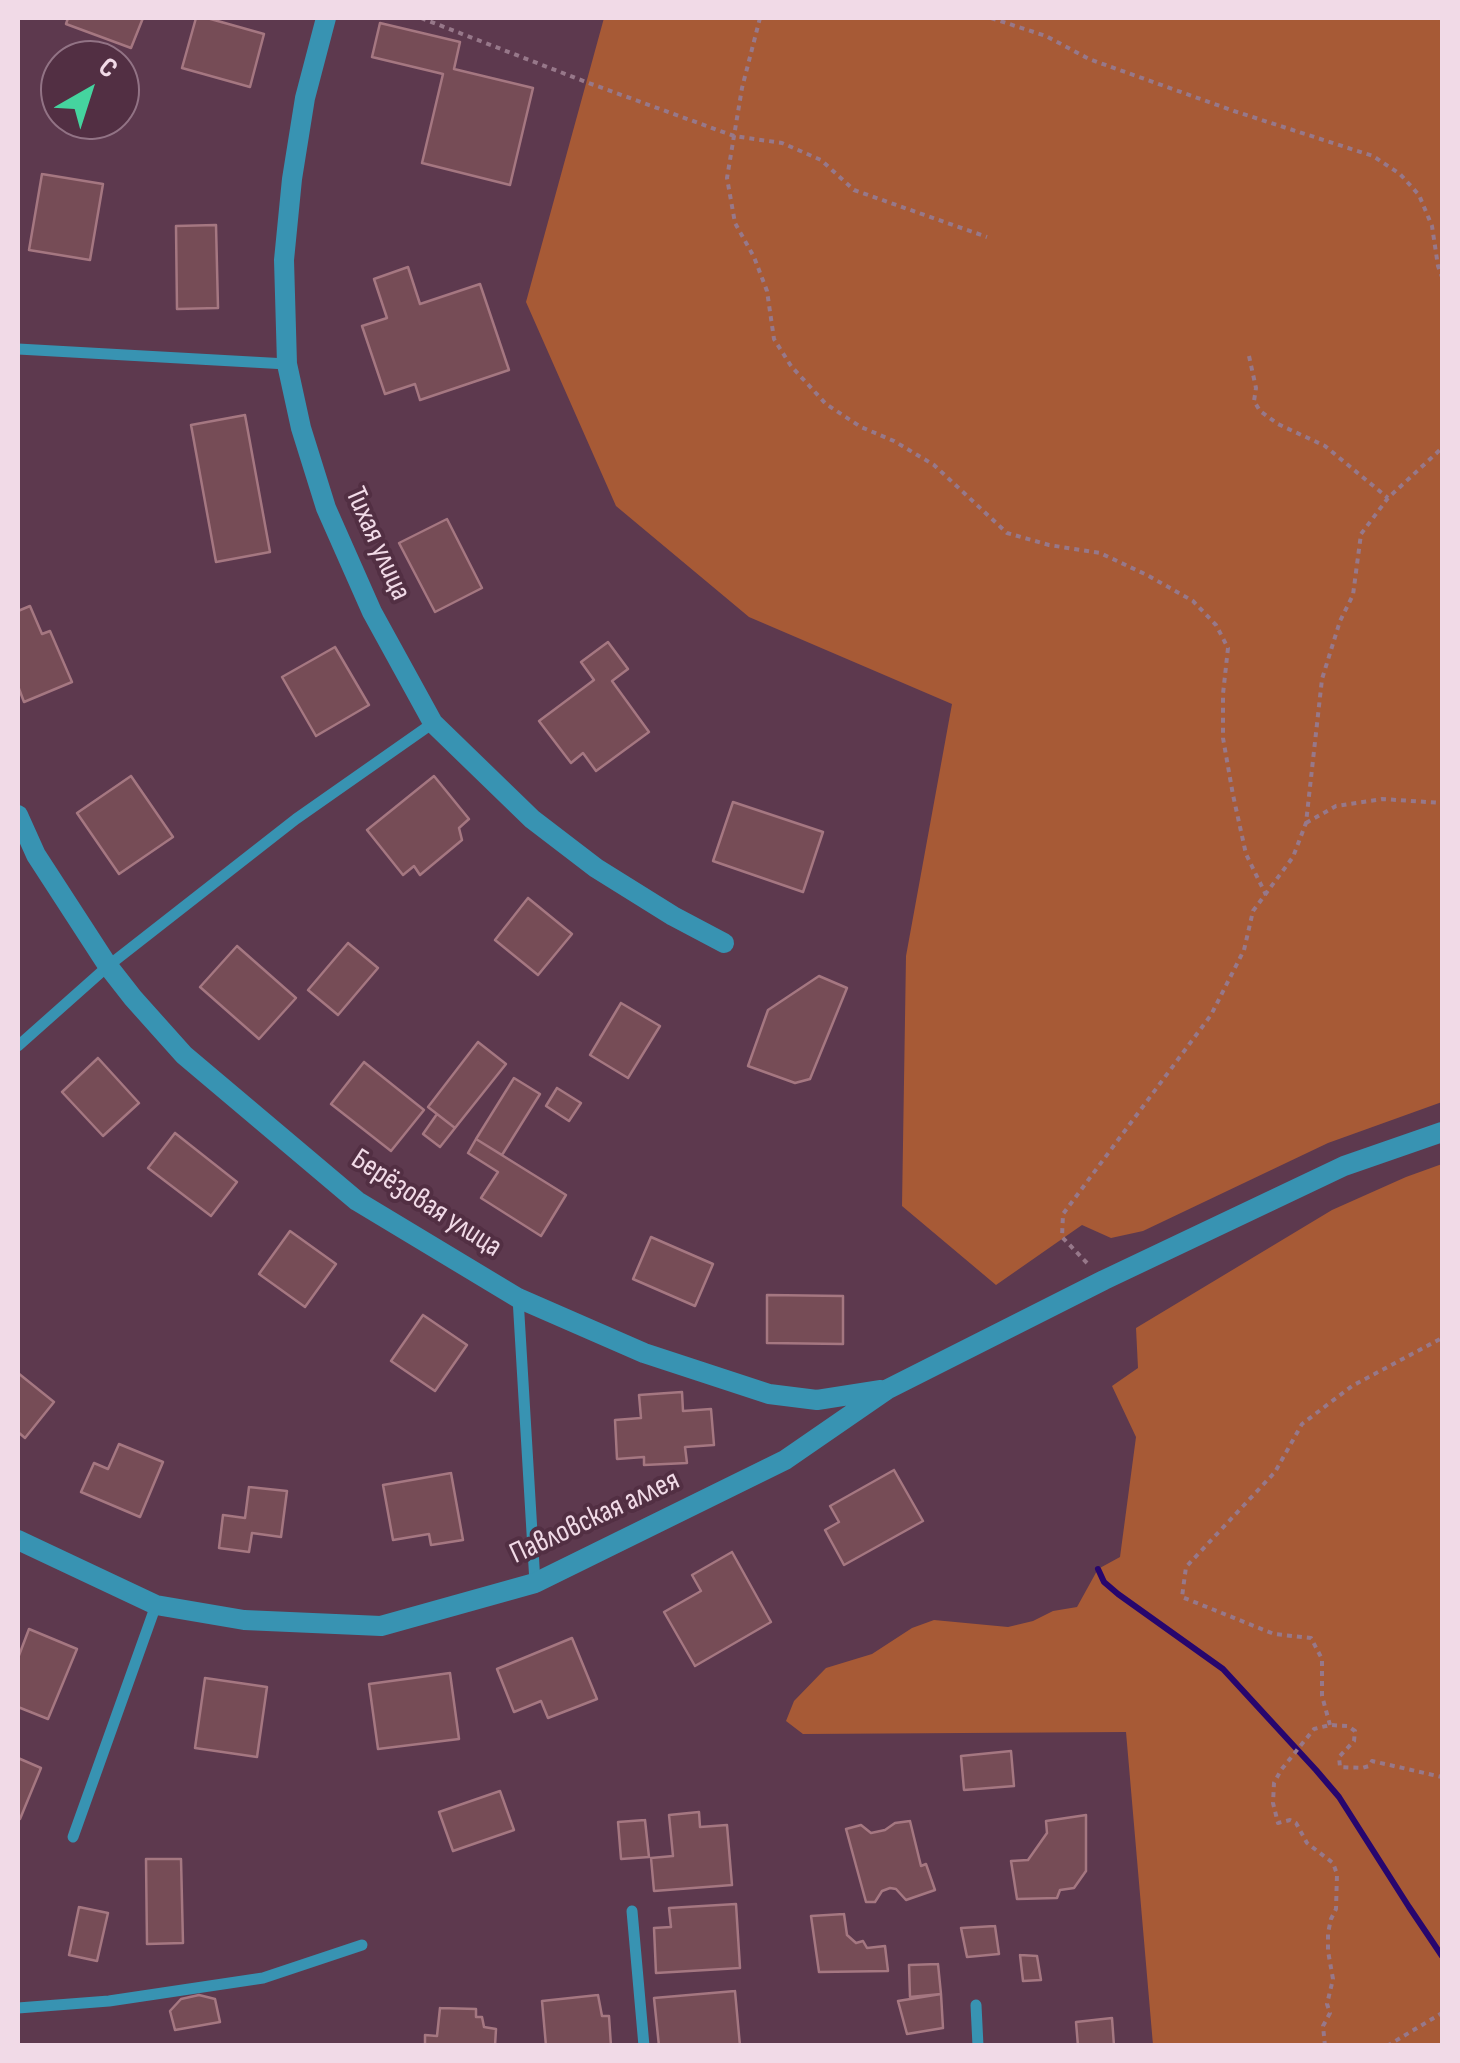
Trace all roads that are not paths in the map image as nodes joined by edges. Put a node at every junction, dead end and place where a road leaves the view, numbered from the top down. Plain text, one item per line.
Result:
1 (326, 18) edge
2 (18, 348) edge
3 (288, 364) junction
4 (434, 723) junction
5 (18, 815) edge
6 (724, 943) dead end
7 (108, 966) junction
8 (18, 1046) edge
9 (1442, 1132) edge
10 (518, 1298) junction
11 (888, 1389) junction
12 (18, 1540) edge
13 (535, 1583) junction
14 (156, 1605) junction
15 (73, 1837) dead end
16 (632, 1911) dead end
17 (362, 1945) dead end
18 (976, 2005) dead end
19 (18, 2008) edge
20 (644, 2046) edge
21 (978, 2046) edge

1 - 3 street, Тихая улица
2 - 3 lane
3 - 4 street, Тихая улица
4 - 6 street, Тихая улица
4 - 7 lane
5 - 7 street, Берёзовая улица
7 - 8 lane
7 - 10 street, Берёзовая улица
9 - 11 street
10 - 11 street, Берёзовая улица
10 - 13 lane
11 - 13 street, Павловская аллея
12 - 14 street, Павловская аллея
13 - 14 street, Павловская аллея
14 - 15 lane
16 - 20 lane
17 - 19 lane
18 - 21 lane

